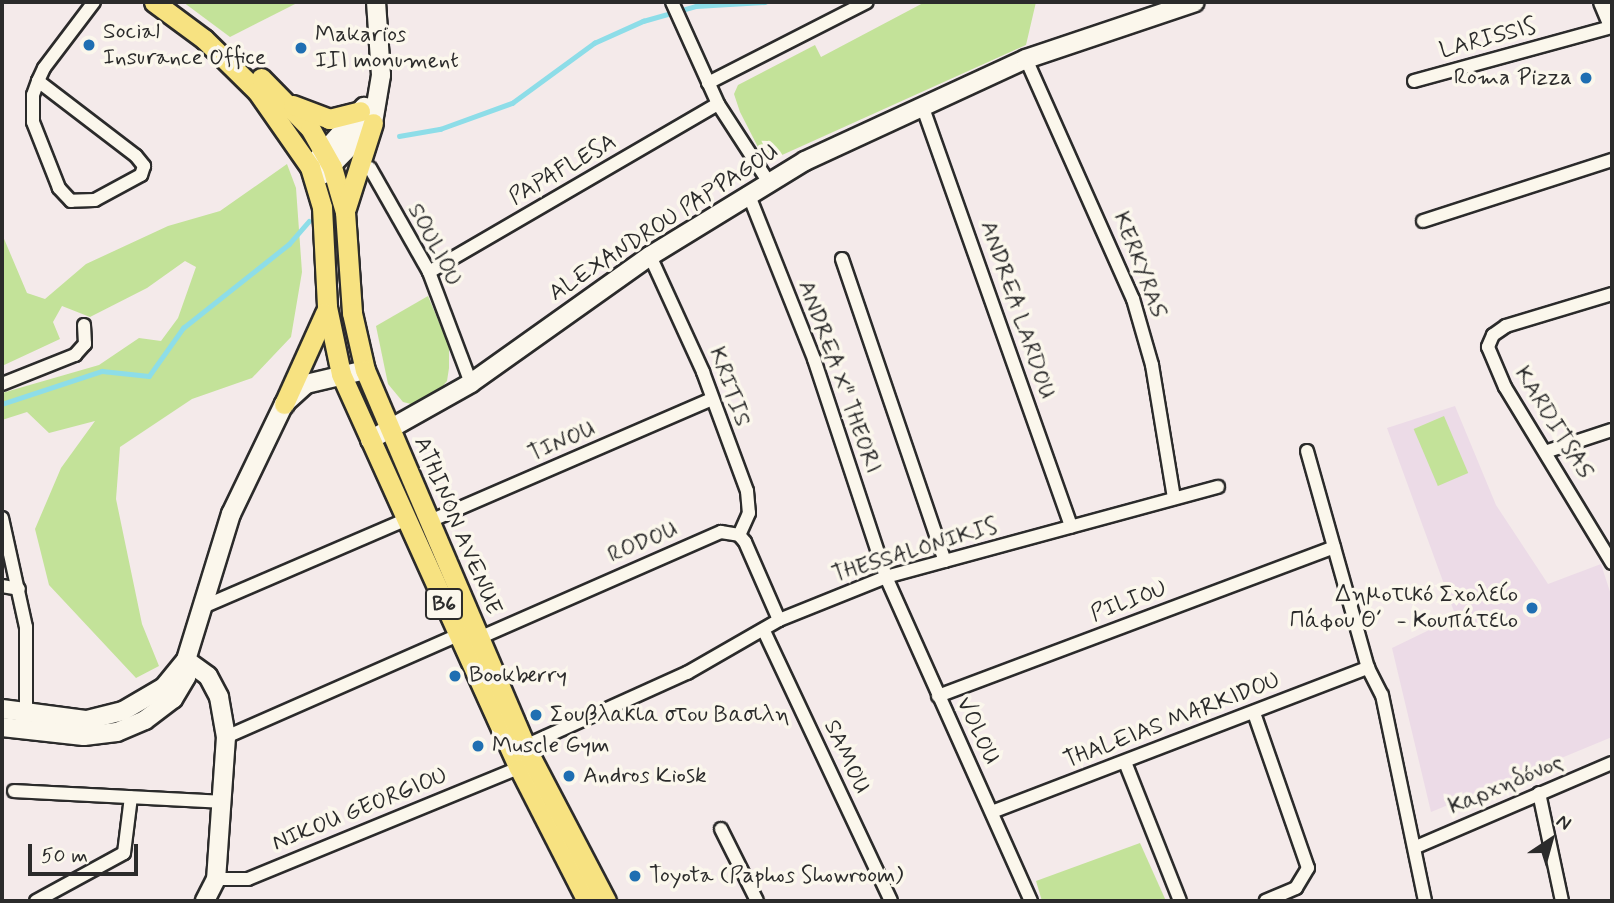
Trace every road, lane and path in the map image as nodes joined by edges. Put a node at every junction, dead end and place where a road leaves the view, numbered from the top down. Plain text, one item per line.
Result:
1 (94, 2) edge
2 (154, 2) edge
3 (376, 2) edge
4 (672, 2) edge
5 (867, 2) edge
6 (1195, 2) edge
7 (1603, 2) edge
8 (1612, 25) edge
9 (208, 43) junction
10 (1026, 59) junction
11 (38, 81) junction
12 (1414, 81) dead end
13 (708, 83) junction
14 (286, 101) junction
15 (718, 104) junction
16 (923, 107) junction
17 (367, 117) junction
18 (329, 159) junction
19 (1612, 160) edge
20 (369, 168) dead end
21 (313, 173) junction
22 (768, 181) junction
23 (748, 193) junction
24 (345, 212) junction
25 (1423, 221) dead end
26 (650, 256) junction
27 (842, 259) dead end
28 (429, 272) junction
29 (1612, 294) edge
30 (327, 307) junction
31 (83, 325) dead end
32 (365, 370) junction
33 (341, 374) junction
34 (471, 383) junction
35 (2, 384) edge
36 (709, 400) junction
37 (284, 404) junction
38 (389, 430) junction
39 (1612, 430) edge
40 (370, 440) junction
41 (1307, 450) dead end
42 (1548, 451) junction
43 (1218, 487) dead end
44 (1174, 498) junction
45 (2, 518) edge
46 (405, 520) junction
47 (430, 521) junction
48 (1071, 527) junction
49 (739, 535) junction
50 (1334, 547) junction
51 (945, 561) junction
52 (1612, 562) edge
53 (886, 577) junction
54 (2, 586) edge
55 (19, 589) junction
56 (205, 606) junction
57 (779, 620) junction
58 (764, 631) junction
59 (458, 635) junction
60 (478, 638) junction
61 (186, 660) junction
62 (1368, 668) junction
63 (938, 696) junction
64 (2, 709) edge
65 (26, 712) junction
66 (1254, 713) junction
67 (2, 727) edge
68 (25, 731) junction
69 (226, 737) junction
70 (525, 746) junction
71 (1125, 762) junction
72 (1612, 763) edge
73 (519, 768) junction
74 (14, 791) dead end
75 (1539, 793) junction
76 (131, 797) junction
77 (224, 802) junction
78 (992, 812) junction
79 (721, 829) dead end
80 (1416, 847) junction
81 (216, 879) junction
82 (36, 901) edge
83 (205, 901) edge
84 (587, 901) edge
85 (606, 901) edge
86 (757, 901) edge
87 (891, 901) edge
88 (1031, 901) edge
89 (1180, 901) edge
90 (1266, 901) edge
91 (1426, 901) edge
92 (1562, 901) edge

1 - 11 street
2 - 9 main road, B6
3 - 17 street
4 - 13 street
5 - 13 street
6 - 10 street, ALEXANDROU PAPPAGOU
7 - 8 street
8 - 12 street, LARISSIS
9 - 14 main road, B6
9 - 21 main road, B6
10 - 16 street, ALEXANDROU PAPPAGOU
10 - 44 street, KERKYRAS
11 - 11 street
13 - 15 street
14 - 17 main road
14 - 18 main road, B6
15 - 22 street
15 - 28 street, PAPAFLESA
16 - 22 street, ALEXANDROU PAPPAGOU
16 - 48 street, ANDREA LARDOU
17 - 18 street
17 - 24 main road
18 - 21 street
18 - 24 main road, ATHINON AVENUE / B6
19 - 25 street
20 - 28 street, SOULIOU
21 - 30 main road, ATHINON AVENUE / B6
22 - 23 street, ALEXANDROU PAPPAGOU
23 - 26 street, ALEXANDROU PAPPAGOU
23 - 53 street, ANDREA X" THEORI
24 - 32 main road, ATHINON AVENUE / B6
26 - 34 street, ALEXANDROU PAPPAGOU
26 - 36 street, KRITIS
27 - 51 street
28 - 34 street, SOULIOU
29 - 42 street, KARDITSAS
30 - 33 main road, ATHINON AVENUE / B6
30 - 37 main road
31 - 35 street
32 - 33 street
32 - 38 main road, ATHINON AVENUE / B6
33 - 37 street
33 - 40 main road, ATHINON AVENUE / B6
34 - 38 street, ALEXANDROU PAPPAGOU
36 - 47 street, TINOU
36 - 49 street, KRITIS
37 - 56 street
38 - 40 street, ALEXANDROU PAPPAGOU
38 - 47 main road, ATHINON AVENUE / B6
39 - 42 street
40 - 46 main road, ATHINON AVENUE / B6
41 - 50 street
42 - 52 street, KARDITSAS
43 - 44 street, THESSALONIKIS
44 - 48 street, THESSALONIKIS
45 - 55 street
46 - 56 street
46 - 59 main road, ATHINON AVENUE / B6
47 - 60 main road, ATHINON AVENUE / B6
48 - 51 street, THESSALONIKIS
49 - 57 street
49 - 60 street, RODOU
50 - 62 street
50 - 63 street, PILIOU
51 - 53 street, THESSALONIKIS
53 - 57 street, THESSALONIKIS
53 - 63 street, VOLOU
54 - 55 street
55 - 65 street
56 - 61 street
57 - 58 street, THESSALONIKIS
58 - 70 street, THESSALONIKIS
58 - 87 street, SAMOU
59 - 69 street
59 - 73 main road, ATHINON AVENUE / B6
60 - 70 main road, ATHINON AVENUE / B6
61 - 65 street
61 - 68 street
61 - 69 street
62 - 66 street, THALEIAS MARKIDOU
62 - 80 street
63 - 78 street, VOLOU
64 - 65 street
65 - 68 street
66 - 71 street, THALEIAS MARKIDOU
66 - 90 street
67 - 68 street
69 - 77 street
70 - 85 main road, ATHINON AVENUE / B6
71 - 78 street, THALEIAS MARKIDOU
71 - 89 street
72 - 75 street, Καρχηδόνος
73 - 81 street, NIKOU GEORGIOU
73 - 84 main road, ATHINON AVENUE / B6
74 - 76 street
75 - 80 street, Καρχηδόνος
75 - 92 street
76 - 77 street
76 - 82 street
77 - 81 street
78 - 88 street, VOLOU
79 - 86 street
80 - 91 street
81 - 83 street

